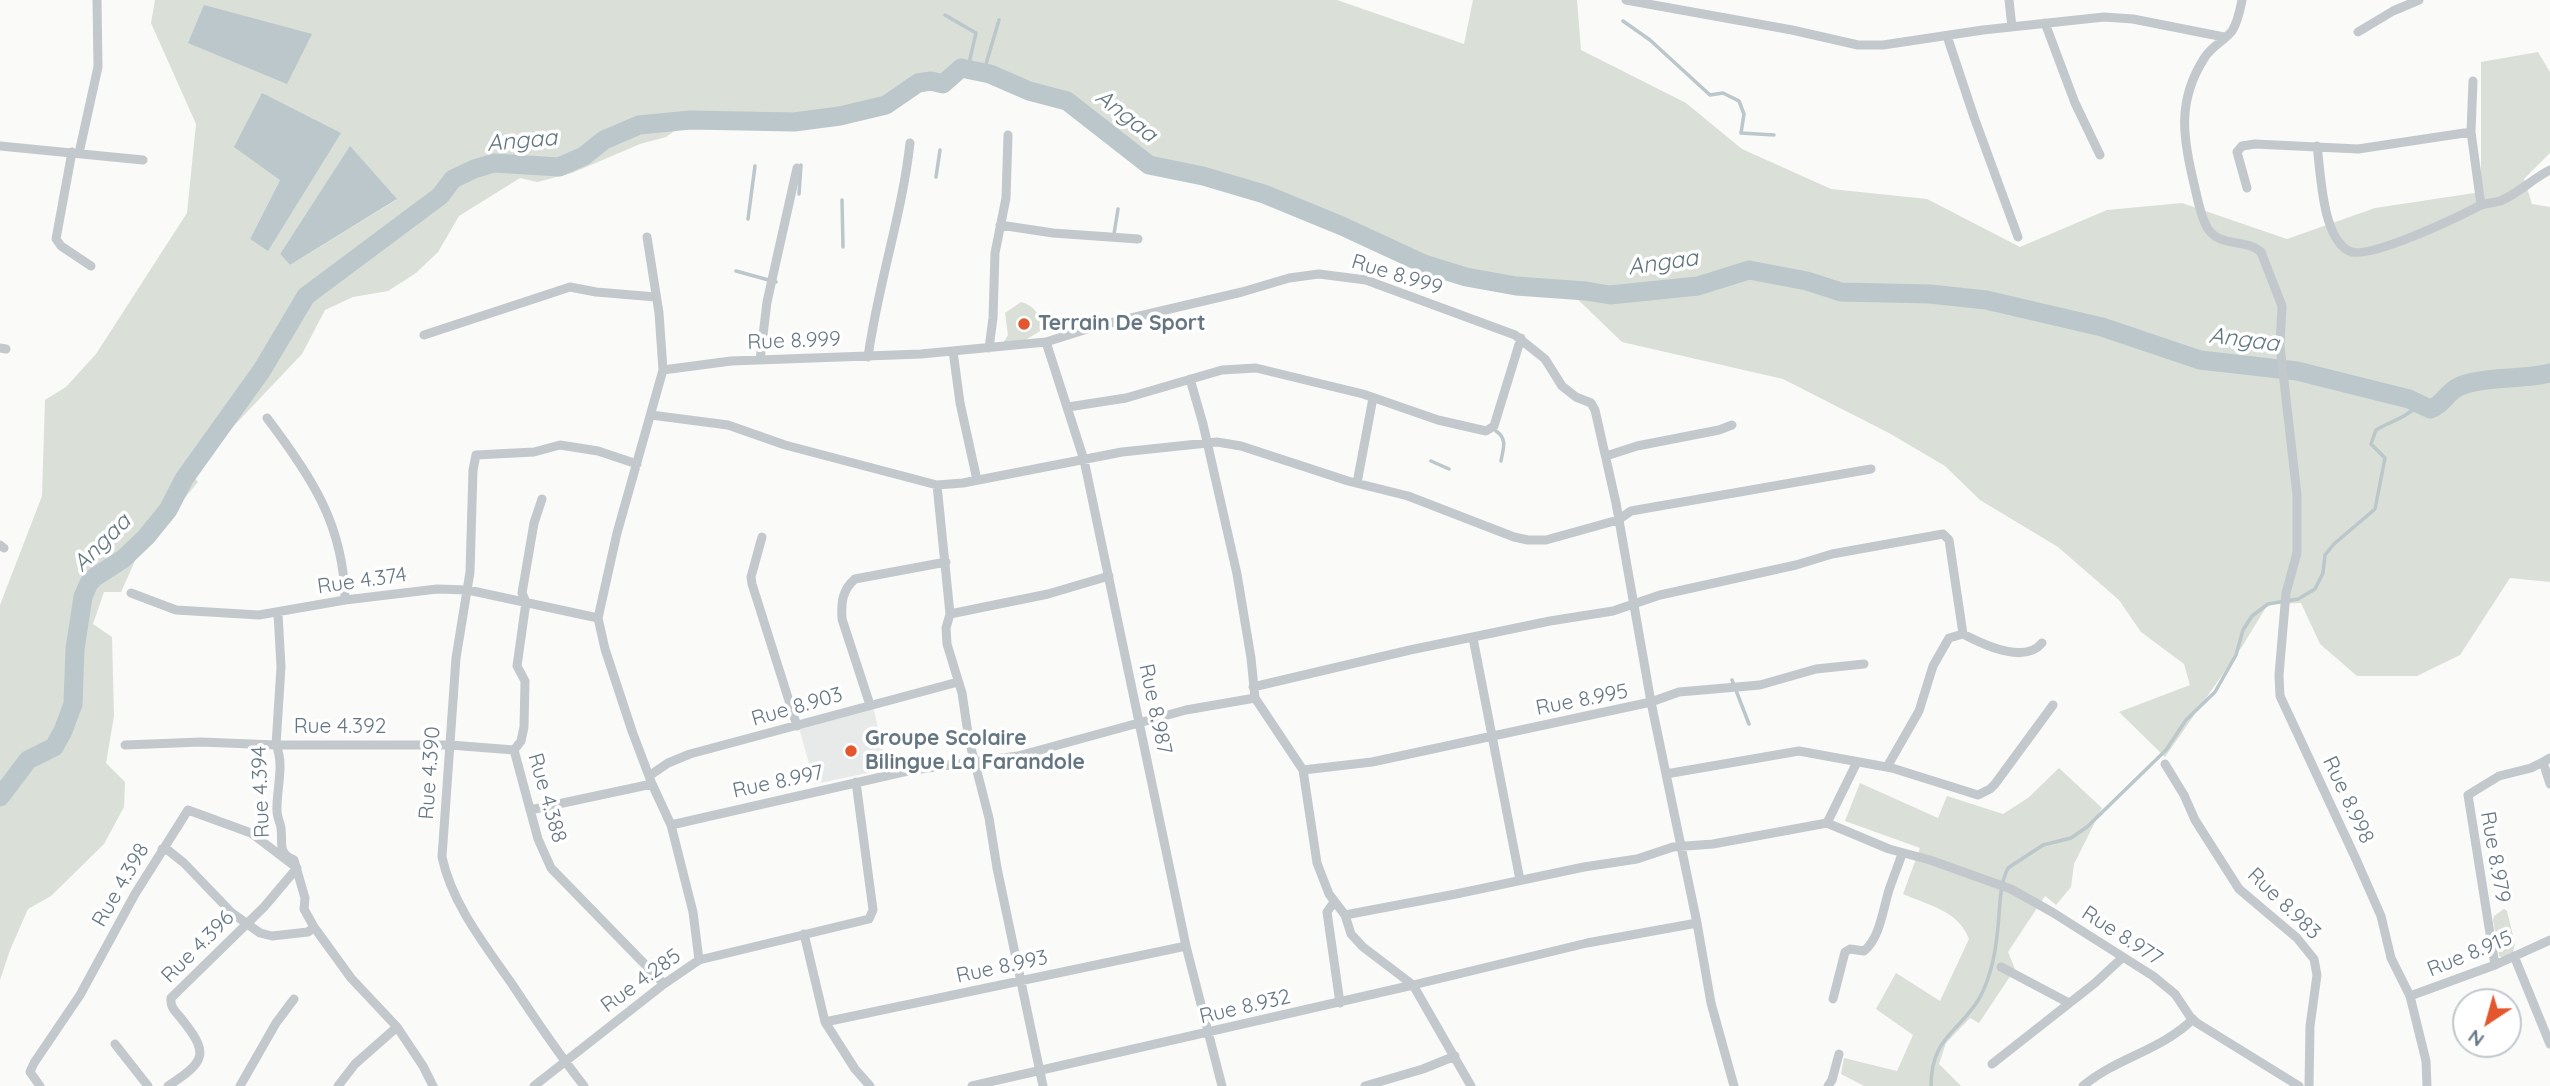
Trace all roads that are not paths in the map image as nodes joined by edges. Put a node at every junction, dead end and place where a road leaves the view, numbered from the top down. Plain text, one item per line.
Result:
1 (97, 0) edge
2 (1626, 0) edge
3 (1687, 0) edge
4 (2009, 0) edge
5 (2242, 0) edge
6 (2419, 0) edge
7 (1687, 11) junction
8 (2045, 23) junction
9 (2012, 27) junction
10 (2358, 32) dead end
11 (1948, 36) junction
12 (2224, 37) junction
13 (2473, 81) dead end
14 (2471, 132) junction
15 (1008, 135) dead end
16 (910, 143) dead end
17 (0, 146) edge
18 (2318, 146) junction
19 (76, 152) junction
20 (2100, 155) dead end
21 (143, 160) dead end
22 (797, 168) dead end
23 (2550, 170) edge
24 (2246, 188) dead end
25 (2481, 205) junction
26 (1000, 225) junction
27 (646, 237) dead end
28 (2018, 237) dead end
29 (1138, 239) dead end
30 (91, 266) dead end
31 (656, 298) junction
32 (424, 335) dead end
33 (1521, 338) junction
34 (1046, 342) junction
35 (989, 348) junction
36 (953, 351) junction
37 (868, 356) junction
38 (760, 359) junction
39 (663, 370) junction
40 (1190, 379) junction
41 (1373, 398) junction
42 (1068, 407) junction
43 (651, 415) junction
44 (267, 418) dead end
45 (1732, 425) dead end
46 (1206, 442) junction
47 (1606, 456) junction
48 (1084, 460) junction
49 (637, 464) junction
50 (1871, 469) dead end
51 (977, 480) junction
52 (1357, 483) junction
53 (937, 485) junction
54 (542, 499) dead end
55 (1618, 520) junction
56 (762, 537) dead end
57 (946, 562) junction
58 (1109, 576) junction
59 (468, 590) junction
60 (131, 593) dead end
61 (345, 600) junction
62 (526, 602) junction
63 (1633, 606) junction
64 (278, 613) junction
65 (950, 614) junction
66 (598, 618) junction
67 (1963, 634) junction
68 (1473, 638) junction
69 (2042, 643) dead end
70 (1864, 664) dead end
71 (958, 682) junction
72 (1253, 687) junction
73 (1255, 698) junction
74 (1651, 702) junction
75 (870, 705) junction
76 (2053, 705) dead end
77 (1139, 723) junction
78 (797, 726) junction
79 (1490, 736) junction
80 (125, 745) dead end
81 (276, 745) junction
82 (450, 745) junction
83 (513, 750) junction
84 (2546, 760) edge
85 (975, 762) junction
86 (1857, 762) junction
87 (2165, 764) dead end
88 (1888, 767) junction
89 (1303, 770) junction
90 (1666, 774) junction
91 (650, 780) junction
92 (856, 782) junction
93 (2550, 784) edge
94 (530, 810) junction
95 (1827, 823) junction
96 (671, 825) junction
97 (1679, 846) junction
98 (162, 849) junction
99 (1902, 854) junction
100 (297, 868) junction
101 (1520, 880) junction
102 (1334, 902) junction
103 (1345, 915) junction
104 (248, 922) junction
105 (1697, 923) junction
106 (314, 927) junction
107 (804, 934) junction
108 (2550, 940) edge
109 (1186, 946) junction
110 (2514, 956) junction
111 (2123, 957) junction
112 (699, 960) junction
113 (2495, 965) junction
114 (2000, 967) dead end
115 (1020, 981) junction
116 (664, 984) junction
117 (1413, 985) junction
118 (2410, 996) junction
119 (294, 999) dead end
120 (1833, 999) dead end
121 (1340, 1003) junction
122 (2069, 1003) junction
123 (2193, 1019) junction
124 (825, 1022) junction
125 (397, 1027) junction
126 (1209, 1034) junction
127 (116, 1044) dead end
128 (2550, 1044) edge
129 (1839, 1054) dead end
130 (1455, 1056) junction
131 (564, 1060) junction
132 (1992, 1064) dead end
133 (1040, 1072) junction
134 (40, 1086) edge
135 (148, 1086) edge
136 (168, 1086) edge
137 (240, 1086) edge
138 (338, 1086) edge
139 (433, 1086) edge
140 (534, 1086) edge
141 (584, 1086) edge
142 (870, 1086) edge
143 (972, 1086) edge
144 (1043, 1086) edge
145 (1222, 1086) edge
146 (1365, 1086) edge
147 (1471, 1086) edge
148 (1734, 1086) edge
149 (1828, 1086) edge
150 (2083, 1086) edge
151 (2299, 1086) edge
152 (2309, 1086) edge
153 (2427, 1086) edge

1 - 19 street
2 - 7 street
3 - 7 street
4 - 9 street
5 - 12 street
6 - 10 street
7 - 11 street
8 - 9 street
8 - 12 street
8 - 20 street
9 - 11 street
11 - 28 street
12 - 118 street, Rue 8.998
13 - 14 street
14 - 18 street
14 - 25 street
15 - 26 street
16 - 37 street
17 - 19 street
18 - 24 street
18 - 25 street
19 - 21 street
19 - 30 street
22 - 38 street
23 - 25 street
26 - 29 street
26 - 35 street
27 - 31 street
31 - 32 street
31 - 39 street
33 - 34 street, Rue 8.999
33 - 41 street
33 - 47 street, Rue 8.999
34 - 35 street, Rue 8.999
34 - 42 street, Rue 8.987
35 - 36 street, Rue 8.999
36 - 37 street, Rue 8.999
36 - 51 street
37 - 38 street, Rue 8.999
38 - 39 street, Rue 8.999
39 - 43 street
40 - 41 street
40 - 42 street
40 - 46 street
41 - 52 street
42 - 48 street, Rue 8.987
43 - 49 street
43 - 53 street
44 - 61 street
45 - 47 street
46 - 48 street
46 - 52 street
46 - 72 street
47 - 55 street, Rue 8.999
48 - 51 street
48 - 58 street, Rue 8.987
49 - 59 street, Rue 4.390
49 - 66 street
50 - 55 street
51 - 53 street
52 - 55 street
53 - 57 street
54 - 62 street, Rue 4.388
55 - 63 street, Rue 8.999
56 - 78 street
57 - 65 street
57 - 75 street
58 - 65 street
58 - 77 street, Rue 8.987
59 - 61 street, Rue 4.374
59 - 62 street, Rue 4.374
59 - 82 street, Rue 4.390
60 - 64 street, Rue 4.374
61 - 64 street, Rue 4.374
62 - 66 street, Rue 4.374
62 - 83 street, Rue 4.388
63 - 67 street
63 - 68 street
63 - 74 street, Rue 8.999
64 - 81 street, Rue 4.394
65 - 71 street
66 - 91 street
67 - 69 street
67 - 88 street
68 - 72 street
68 - 79 street
70 - 74 street
71 - 75 street, Rue 8.903
71 - 85 street
72 - 73 street
73 - 77 street, Rue 8.997
73 - 89 street
74 - 79 street, Rue 8.995
74 - 90 street, Rue 8.995
75 - 78 street, Rue 8.903
76 - 88 street
77 - 85 street, Rue 8.997
77 - 109 street, Rue 8.987
78 - 91 street, Rue 8.903
79 - 89 street, Rue 8.995
79 - 101 street
80 - 81 street, Rue 4.392
81 - 82 street, Rue 4.392
81 - 100 street, Rue 4.394
82 - 83 street, Rue 4.392
82 - 131 street, Rue 4.390
83 - 94 street, Rue 4.388
84 - 93 street
84 - 113 street, Rue 8.979
85 - 92 street, Rue 8.997
85 - 115 street
86 - 88 street
86 - 90 street
86 - 95 street
87 - 152 street, Rue 8.983
89 - 102 street
90 - 97 street, Rue 8.995
91 - 94 street, Rue 8.903
91 - 96 street
92 - 96 street, Rue 8.997
92 - 107 street, Rue 4.285
94 - 116 street, Rue 4.388
95 - 97 street
95 - 99 street, Rue 8.977
96 - 112 street
97 - 101 street
97 - 105 street, Rue 8.995
98 - 100 street, Rue 4.398
98 - 104 street
98 - 134 street, Rue 4.398
99 - 111 street, Rue 8.977
99 - 120 street
100 - 104 street, Rue 4.396
100 - 106 street, Rue 4.394
101 - 103 street
102 - 103 street
102 - 121 street
103 - 117 street
104 - 106 street
104 - 136 street, Rue 4.396
105 - 117 street
105 - 148 street, Rue 8.995
106 - 125 street, Rue 4.394
107 - 112 street, Rue 4.285
107 - 124 street
108 - 110 street, Rue 8.915
109 - 115 street, Rue 8.993
109 - 126 street, Rue 8.987
110 - 113 street, Rue 8.915
110 - 128 street
111 - 122 street
111 - 123 street, Rue 8.977
112 - 116 street, Rue 4.285
113 - 118 street, Rue 8.915
114 - 122 street
115 - 124 street, Rue 8.993
115 - 133 street
116 - 131 street, Rue 4.285
117 - 121 street, Rue 8.932
117 - 130 street
118 - 153 street, Rue 8.915
119 - 137 street
121 - 126 street, Rue 8.932
122 - 132 street
123 - 150 street
123 - 151 street, Rue 8.977
124 - 142 street
125 - 138 street
125 - 139 street, Rue 4.394
126 - 133 street, Rue 8.932
126 - 145 street, Rue 8.987
127 - 135 street
129 - 149 street
130 - 146 street
130 - 147 street
131 - 140 street, Rue 4.285
131 - 141 street, Rue 4.390
133 - 143 street, Rue 8.932
133 - 144 street

